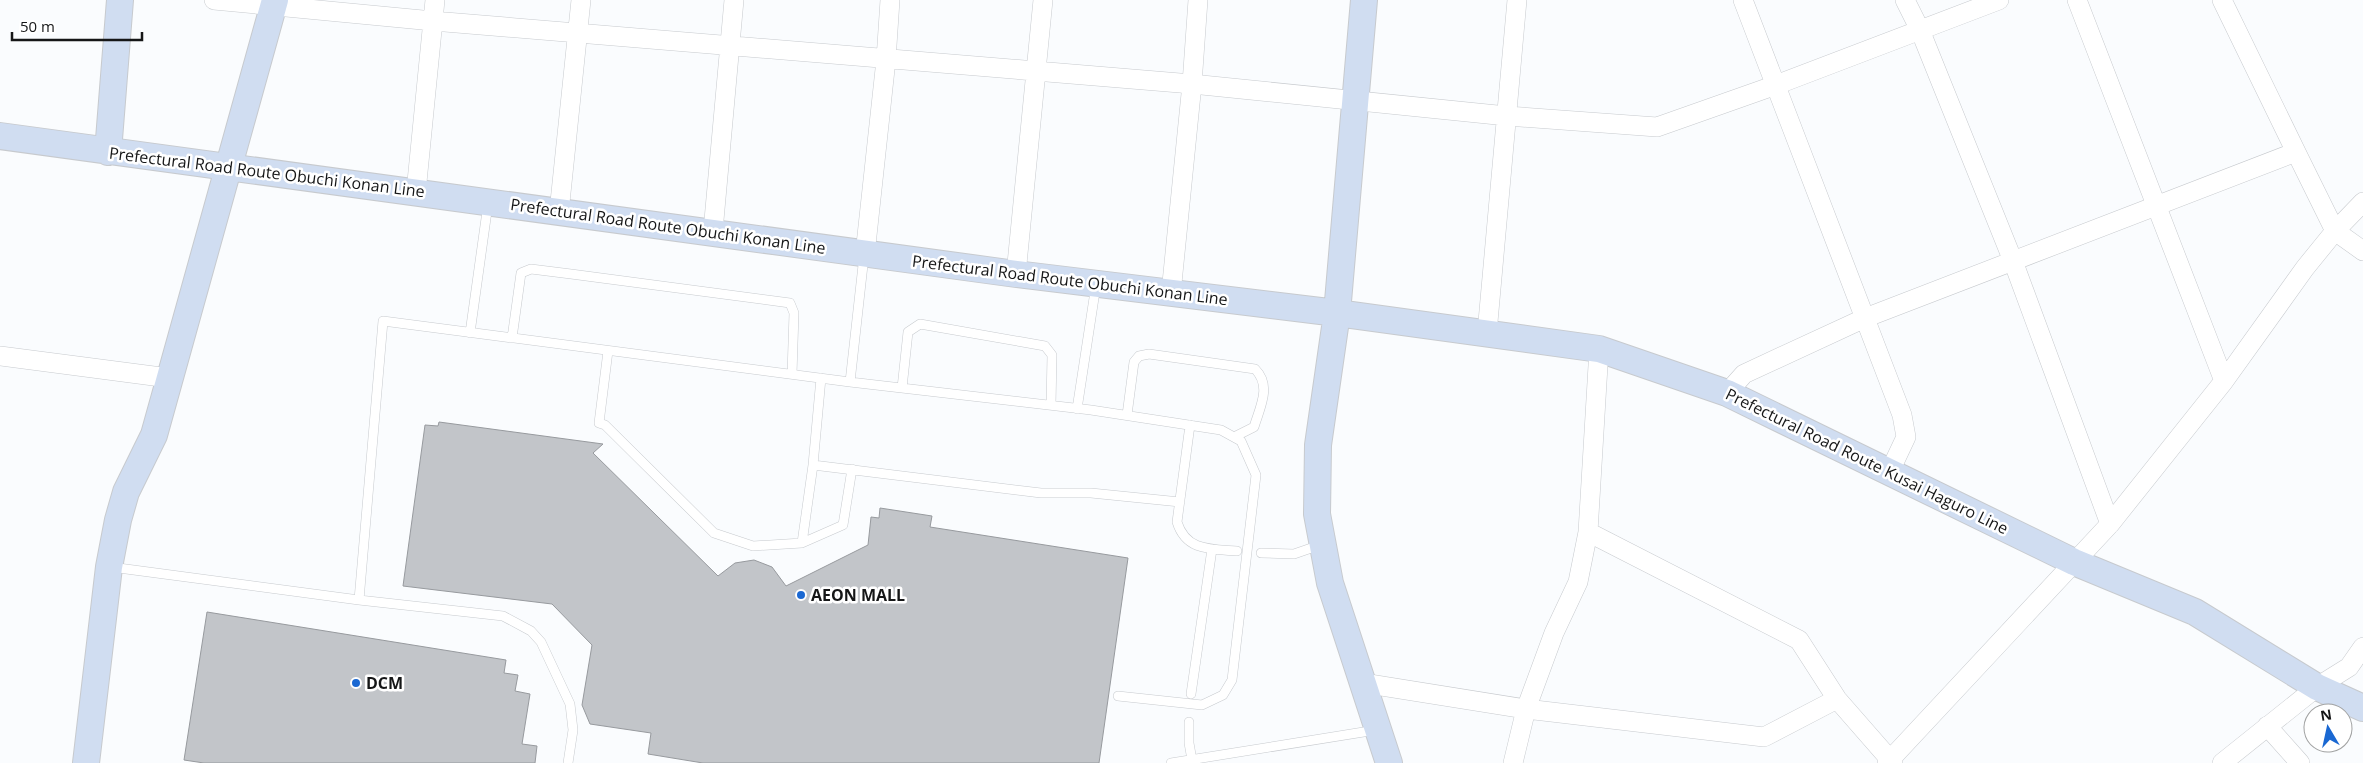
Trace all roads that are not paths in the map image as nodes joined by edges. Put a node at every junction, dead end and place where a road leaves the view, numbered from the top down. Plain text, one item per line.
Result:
1 (120, 0) edge
2 (214, 0) edge
3 (435, 0) edge
4 (581, 0) edge
5 (734, 0) edge
6 (890, 0) edge
7 (1043, 0) edge
8 (1198, 0) edge
9 (1364, 0) edge
10 (1517, 0) edge
11 (1744, 0) edge
12 (1905, 0) edge
13 (1999, 0) edge
14 (2077, 0) edge
15 (2222, 0) edge
16 (275, 3) edge
17 (433, 21) junction
18 (1920, 30) junction
19 (578, 33) junction
20 (730, 45) junction
21 (886, 60) junction
22 (1036, 73) junction
23 (1192, 84) junction
24 (1776, 85) junction
25 (1354, 102) junction
26 (1507, 116) junction
27 (0, 136) edge
28 (108, 152) junction
29 (2296, 152) junction
30 (228, 166) junction
31 (416, 192) junction
32 (488, 202) junction
33 (2363, 202) edge
34 (2155, 206) junction
35 (560, 212) junction
36 (2335, 231) junction
37 (713, 232) junction
38 (2363, 251) edge
39 (865, 254) junction
40 (2013, 261) junction
41 (1016, 274) junction
42 (1096, 284) junction
43 (1171, 293) junction
44 (1337, 313) junction
45 (1865, 318) junction
46 (470, 332) junction
47 (1487, 333) junction
48 (512, 338) junction
49 (1599, 349) junction
50 (608, 351) junction
51 (0, 356) edge
52 (792, 374) junction
53 (169, 378) junction
54 (821, 378) junction
55 (2224, 381) junction
56 (850, 382) junction
57 (902, 388) junction
58 (1727, 393) junction
59 (1051, 405) junction
60 (1077, 409) junction
61 (1127, 415) junction
62 (1190, 425) junction
63 (1234, 438) junction
64 (813, 465) junction
65 (852, 469) junction
66 (1890, 471) junction
67 (1180, 502) junction
68 (2110, 524) junction
69 (1588, 532) junction
70 (802, 542) junction
71 (1323, 544) junction
72 (1212, 549) junction
73 (1237, 551) dead end
74 (1261, 553) dead end
75 (2074, 562) junction
76 (109, 567) junction
77 (359, 600) junction
78 (2363, 647) edge
79 (1363, 683) junction
80 (2317, 687) junction
81 (1191, 694) dead end
82 (1118, 696) dead end
83 (1837, 699) junction
84 (2363, 708) edge
85 (1526, 709) junction
86 (1189, 722) dead end
87 (2267, 726) junction
88 (1378, 730) junction
89 (1192, 760) junction
90 (1890, 762) edge
91 (86, 763) edge
92 (568, 763) edge
93 (1171, 763) edge
94 (1389, 763) edge
95 (1512, 763) edge
96 (2222, 763) edge
97 (2300, 763) edge

1 - 28 main road
2 - 16 street
3 - 17 street
4 - 19 street
5 - 20 street
6 - 21 street
7 - 22 street
8 - 23 street
9 - 25 main road
10 - 26 street
11 - 24 street
12 - 18 street
13 - 18 street
14 - 34 street
15 - 29 street
16 - 17 street
16 - 30 main road
17 - 19 street
17 - 31 street
18 - 24 street
18 - 40 street
19 - 20 street
19 - 35 street
20 - 21 street
20 - 37 street
21 - 22 street
21 - 39 street
22 - 23 street
22 - 41 street
23 - 25 street
23 - 43 street
24 - 26 street
24 - 45 street
25 - 26 street
25 - 44 main road
26 - 47 street
27 - 28 main road, Prefectural Road Route Obuchi Konan Line
28 - 30 main road, Prefectural Road Route Obuchi Konan Line
29 - 34 street
29 - 36 street
30 - 31 main road, Prefectural Road Route Obuchi Konan Line
30 - 53 main road
31 - 32 main road, Prefectural Road Route Obuchi Konan Line
32 - 35 main road, Prefectural Road Route Obuchi Konan Line
32 - 46 lane
33 - 36 street
34 - 40 street
34 - 55 street
35 - 37 main road, Prefectural Road Route Obuchi Konan Line
36 - 38 street
36 - 55 street
37 - 39 main road, Prefectural Road Route Obuchi Konan Line
39 - 41 main road, Prefectural Road Route Obuchi Konan Line
39 - 56 lane
40 - 45 street
40 - 68 street
41 - 42 main road, Prefectural Road Route Obuchi Konan Line
42 - 43 main road, Prefectural Road Route Obuchi Konan Line
42 - 60 lane
43 - 44 main road, Prefectural Road Route Obuchi Konan Line
44 - 47 main road, Prefectural Road Route Kusai Haguro Line
44 - 71 main road
45 - 58 street
45 - 66 street
46 - 48 lane
46 - 77 lane
47 - 49 main road, Prefectural Road Route Kusai Haguro Line
48 - 50 lane
48 - 52 lane
49 - 58 main road, Prefectural Road Route Kusai Haguro Line
49 - 69 street
50 - 52 lane
50 - 70 lane
51 - 53 street
52 - 54 lane
53 - 76 main road
54 - 56 lane
54 - 64 lane
55 - 68 street
56 - 57 lane
57 - 59 lane
57 - 59 lane
58 - 66 main road, Prefectural Road Route Kusai Haguro Line
59 - 60 lane
60 - 61 lane
61 - 62 lane
61 - 63 lane
62 - 63 lane
62 - 67 lane
63 - 82 lane
64 - 65 lane
64 - 70 lane
65 - 67 lane
65 - 70 lane
66 - 75 main road, Prefectural Road Route Kusai Haguro Line
67 - 72 lane
68 - 75 street
69 - 83 street
69 - 85 street
71 - 74 lane
71 - 79 main road
72 - 73 lane
72 - 81 lane
75 - 80 main road, Prefectural Road Route Kusai Haguro Line
75 - 90 street
76 - 77 lane
76 - 91 main road
77 - 92 lane
78 - 80 street
79 - 85 street
79 - 88 main road
80 - 84 main road, Prefectural Road Route Kusai Haguro Line
80 - 87 street
83 - 85 street
83 - 90 street
85 - 95 street
86 - 89 lane
87 - 96 street
87 - 97 street
88 - 89 lane
88 - 94 main road
89 - 93 lane

